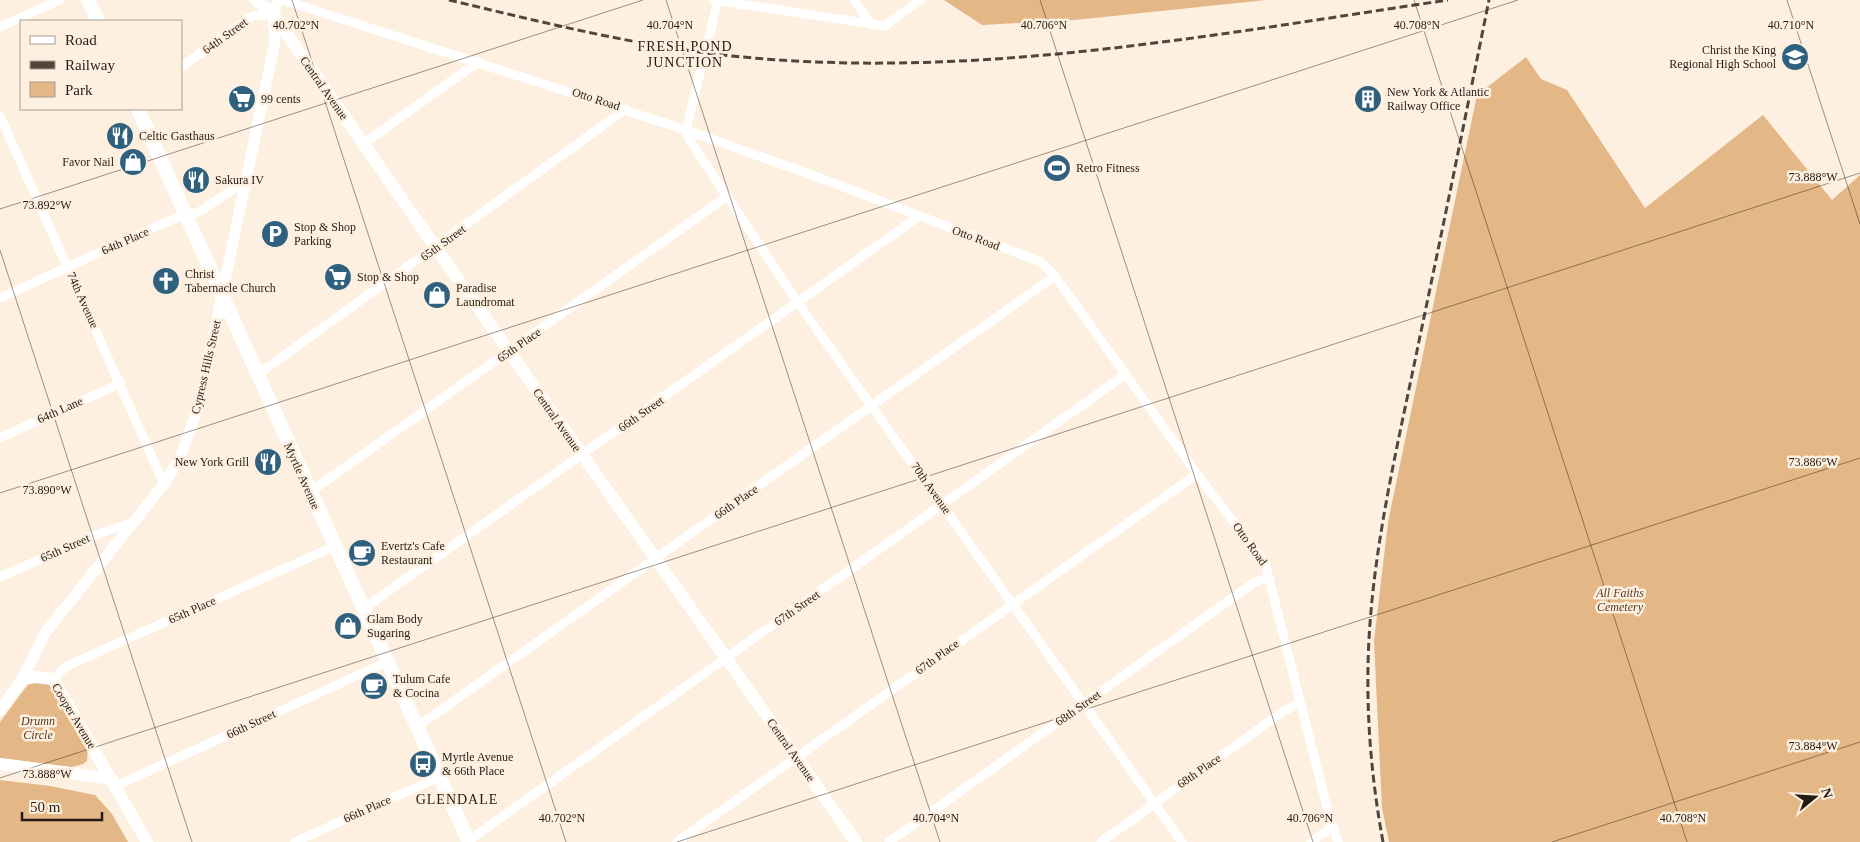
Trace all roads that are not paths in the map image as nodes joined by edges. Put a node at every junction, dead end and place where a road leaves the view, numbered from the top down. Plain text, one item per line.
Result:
1 (60, 0) edge
2 (88, 0) edge
3 (256, 0) edge
4 (278, 0) edge
5 (283, 0) edge
6 (714, 0) edge
7 (718, 0) edge
8 (854, 0) edge
9 (920, 0) edge
10 (273, 14) junction
11 (98, 20) edge
12 (872, 25) junction
13 (0, 27) edge
14 (478, 62) junction
15 (182, 66) edge
16 (626, 109) junction
17 (138, 110) edge
18 (0, 116) edge
19 (686, 130) junction
20 (363, 144) junction
21 (247, 180) junction
22 (726, 197) junction
23 (184, 216) junction
24 (918, 217) junction
25 (436, 248) junction
26 (68, 267) junction
27 (1054, 276) junction
28 (0, 298) edge
29 (222, 298) junction
30 (798, 303) junction
31 (509, 352) junction
32 (257, 374) junction
33 (1126, 374) junction
34 (121, 383) junction
35 (872, 405) junction
36 (0, 438) edge
37 (583, 455) junction
38 (1197, 474) junction
39 (164, 484) junction
40 (310, 492) junction
41 (943, 505) junction
42 (132, 523) junction
43 (335, 546) junction
44 (656, 558) junction
45 (1269, 576) junction
46 (0, 577) edge
47 (1012, 603) junction
48 (363, 610) junction
49 (726, 658) junction
50 (387, 662) junction
51 (53, 679) junction
52 (22, 680) junction
53 (1085, 703) junction
54 (1300, 703) junction
55 (0, 710) edge
56 (417, 727) junction
57 (796, 758) junction
58 (0, 764) edge
59 (439, 777) junction
60 (114, 782) junction
61 (1154, 803) junction
62 (1332, 826) junction
63 (468, 841) edge
64 (147, 842) edge
65 (295, 842) edge
66 (677, 842) edge
67 (856, 842) edge
68 (889, 842) edge
69 (1101, 842) edge
70 (1182, 842) edge
71 (1311, 842) edge
72 (1338, 842) edge

1 - 13 street
2 - 11 main road
3 - 10 main road, Central Avenue
4 - 10 street, Cypress Hills Street
5 - 14 street, Otto Road
6 - 7 street
7 - 12 street
7 - 19 street
8 - 12 street
9 - 12 street
10 - 15 street, 64th Street
10 - 20 main road, Central Avenue
10 - 21 street, Cypress Hills Street
14 - 16 street, Otto Road
14 - 20 street
16 - 19 street, Otto Road
16 - 25 street, 65th Street
17 - 23 main road, Myrtle Avenue
18 - 26 street, 74th Avenue
19 - 22 street, 70th Avenue
19 - 24 street, Otto Road
20 - 25 main road, Central Avenue
21 - 23 street, 64th Place
21 - 29 street, Cypress Hills Street
22 - 30 street, 70th Avenue
22 - 31 street, 65th Place
23 - 26 street, 64th Place
23 - 29 main road, Myrtle Avenue
24 - 27 street, Otto Road
24 - 30 street, 66th Street
25 - 31 main road, Central Avenue
25 - 32 street, 65th Street
26 - 28 street, 64th Place
26 - 34 street, 74th Avenue
27 - 33 street, Otto Road
27 - 35 street, 66th Place
29 - 32 main road, Myrtle Avenue
29 - 39 street, Cypress Hills Street
30 - 35 street, 70th Avenue
30 - 37 street, 66th Street
31 - 37 main road, Central Avenue
31 - 40 street, 65th Place
32 - 40 main road, Myrtle Avenue
33 - 38 street, Otto Road
33 - 41 street, 67th Street
34 - 36 street, 64th Lane
34 - 39 street, 74th Avenue
35 - 41 street, 70th Avenue
35 - 44 street, 66th Place
37 - 44 main road, Central Avenue
37 - 48 street, 66th Street
38 - 45 street, Otto Road
38 - 47 street, 67th Place
39 - 42 street, Cypress Hills Street
40 - 43 main road, Myrtle Avenue
41 - 47 street, 70th Avenue
41 - 49 street, 67th Street
42 - 46 street, 65th Street
42 - 52 street, Cypress Hills Street
43 - 48 main road, Myrtle Avenue
43 - 51 street, 65th Place
44 - 49 main road, Central Avenue
44 - 56 street, 66th Place
45 - 53 street, 68th Street
45 - 54 street, Otto Road
47 - 53 street, 70th Avenue
47 - 57 street, 67th Place
48 - 50 main road, Myrtle Avenue
49 - 57 main road, Central Avenue
49 - 63 street, 67th Street
50 - 56 main road, Myrtle Avenue
50 - 60 street, 66th Street
51 - 52 main road, Cooper Avenue
51 - 60 main road, Cooper Avenue
52 - 55 main road, Cypress Hills Street
53 - 61 street, 70th Avenue
53 - 68 street, 68th Street
54 - 61 street, 68th Place
54 - 62 street, Otto Road
56 - 59 main road, Myrtle Avenue
57 - 66 street, 67th Place
57 - 67 main road, Central Avenue
58 - 60 main road
59 - 63 main road, Myrtle Avenue
59 - 65 street, 66th Place
60 - 64 main road, Cooper Avenue
61 - 69 street, 68th Place
61 - 70 street, 70th Avenue
62 - 71 street
62 - 72 street, Otto Road

